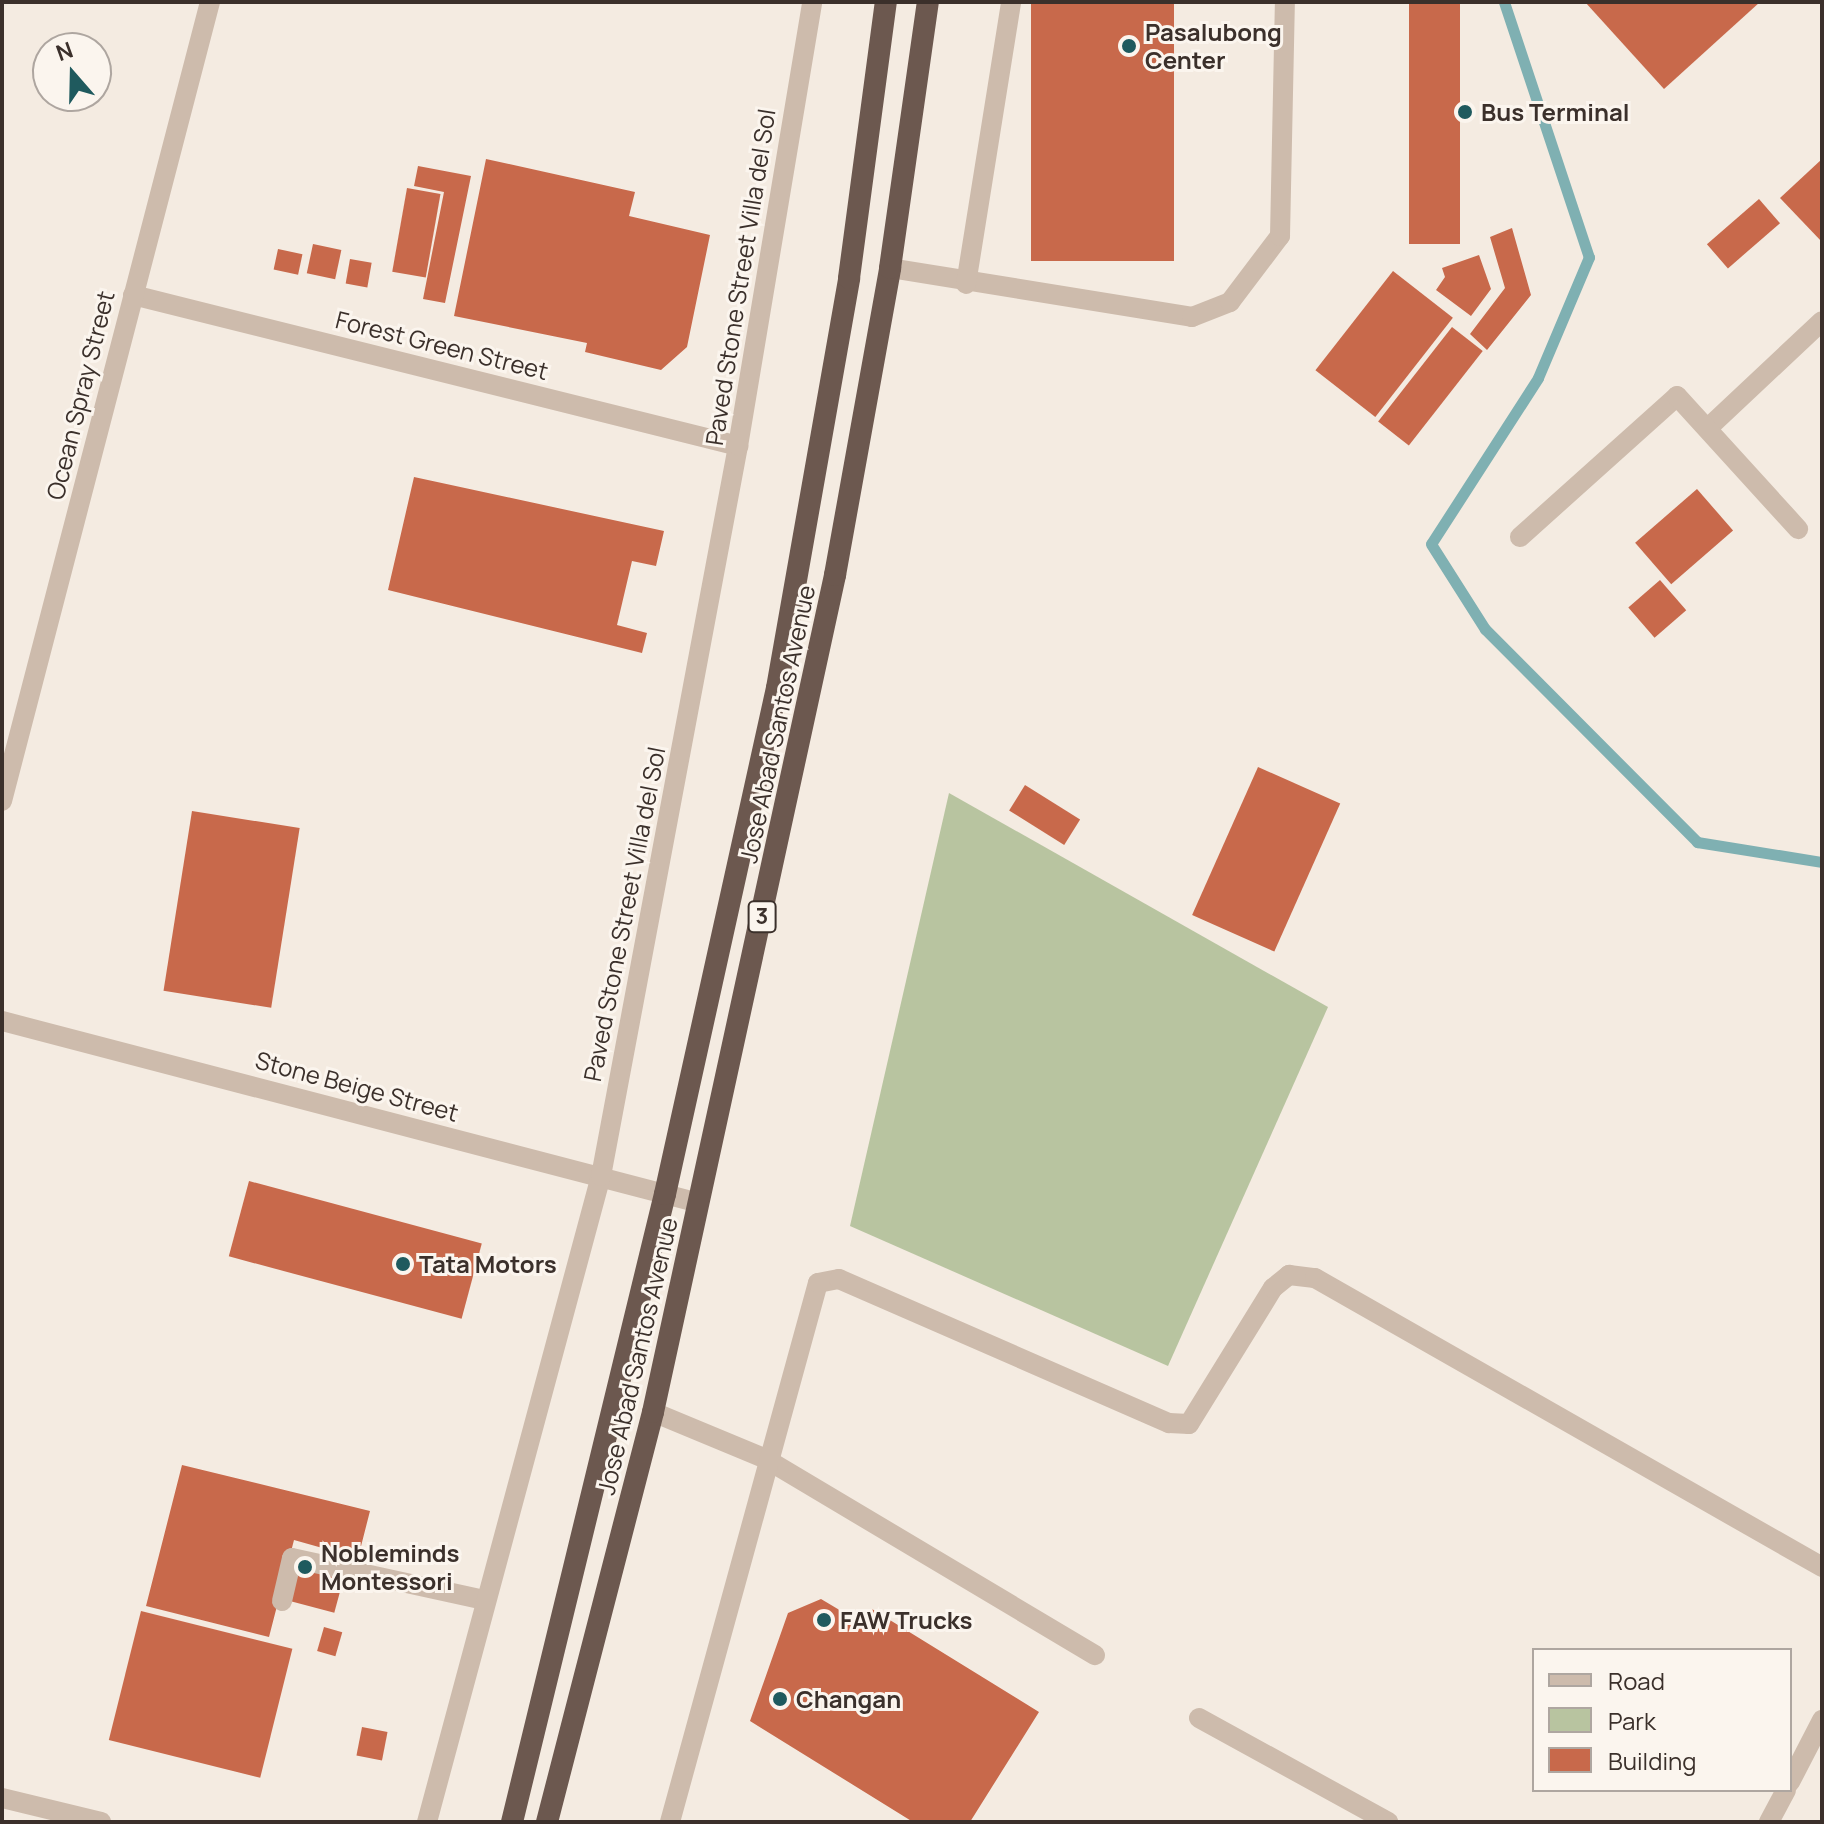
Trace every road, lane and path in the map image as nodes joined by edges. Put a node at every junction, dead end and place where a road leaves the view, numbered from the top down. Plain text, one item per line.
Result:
1 (210, 2) edge
2 (812, 2) edge
3 (886, 2) edge
4 (928, 2) edge
5 (1011, 2) edge
6 (1285, 2) edge
7 (890, 268) junction
8 (966, 284) junction
9 (133, 295) junction
10 (1822, 321) edge
11 (1708, 428) junction
12 (738, 446) junction
13 (1798, 529) dead end
14 (1520, 537) dead end
15 (2, 801) edge
16 (2, 1021) edge
17 (601, 1176) junction
18 (665, 1194) junction
19 (699, 1203) junction
20 (653, 1412) junction
21 (766, 1459) junction
22 (1822, 1567) edge
23 (485, 1600) junction
24 (282, 1601) dead end
25 (1095, 1655) dead end
26 (1199, 1718) dead end
27 (1822, 1720) edge
28 (1792, 1778) edge
29 (1785, 1792) edge
30 (2, 1798) edge
31 (101, 1822) edge
32 (427, 1822) edge
33 (512, 1822) edge
34 (547, 1822) edge
35 (670, 1822) edge
36 (1388, 1822) edge
37 (1769, 1822) edge

1 - 9 street, Ocean Spray Street
2 - 12 street, Paved Stone Street Villa del Sol
3 - 18 highway, Jose Abad Santos Avenue / 3
4 - 7 highway, Jose Abad Santos Avenue / 3
5 - 8 street
6 - 8 street
7 - 8 street
7 - 19 highway, Jose Abad Santos Avenue / 3
9 - 12 street, Forest Green Street
9 - 15 street, Ocean Spray Street
10 - 11 street
11 - 13 street
11 - 14 street
12 - 17 street, Paved Stone Street Villa del Sol
16 - 17 street, Stone Beige Street
17 - 18 street, Stone Beige Street
17 - 23 street, Paved Stone Street Villa del Sol
18 - 19 street, Stone Beige Street
18 - 33 highway, Jose Abad Santos Avenue / 3
19 - 20 highway, Jose Abad Santos Avenue / 3
20 - 21 street
20 - 34 highway, Jose Abad Santos Avenue / 3
21 - 22 street
21 - 25 street
21 - 35 street
23 - 24 street
23 - 32 street, Paved Stone Street Villa del Sol
26 - 36 street
27 - 28 street
29 - 37 street
30 - 31 street

